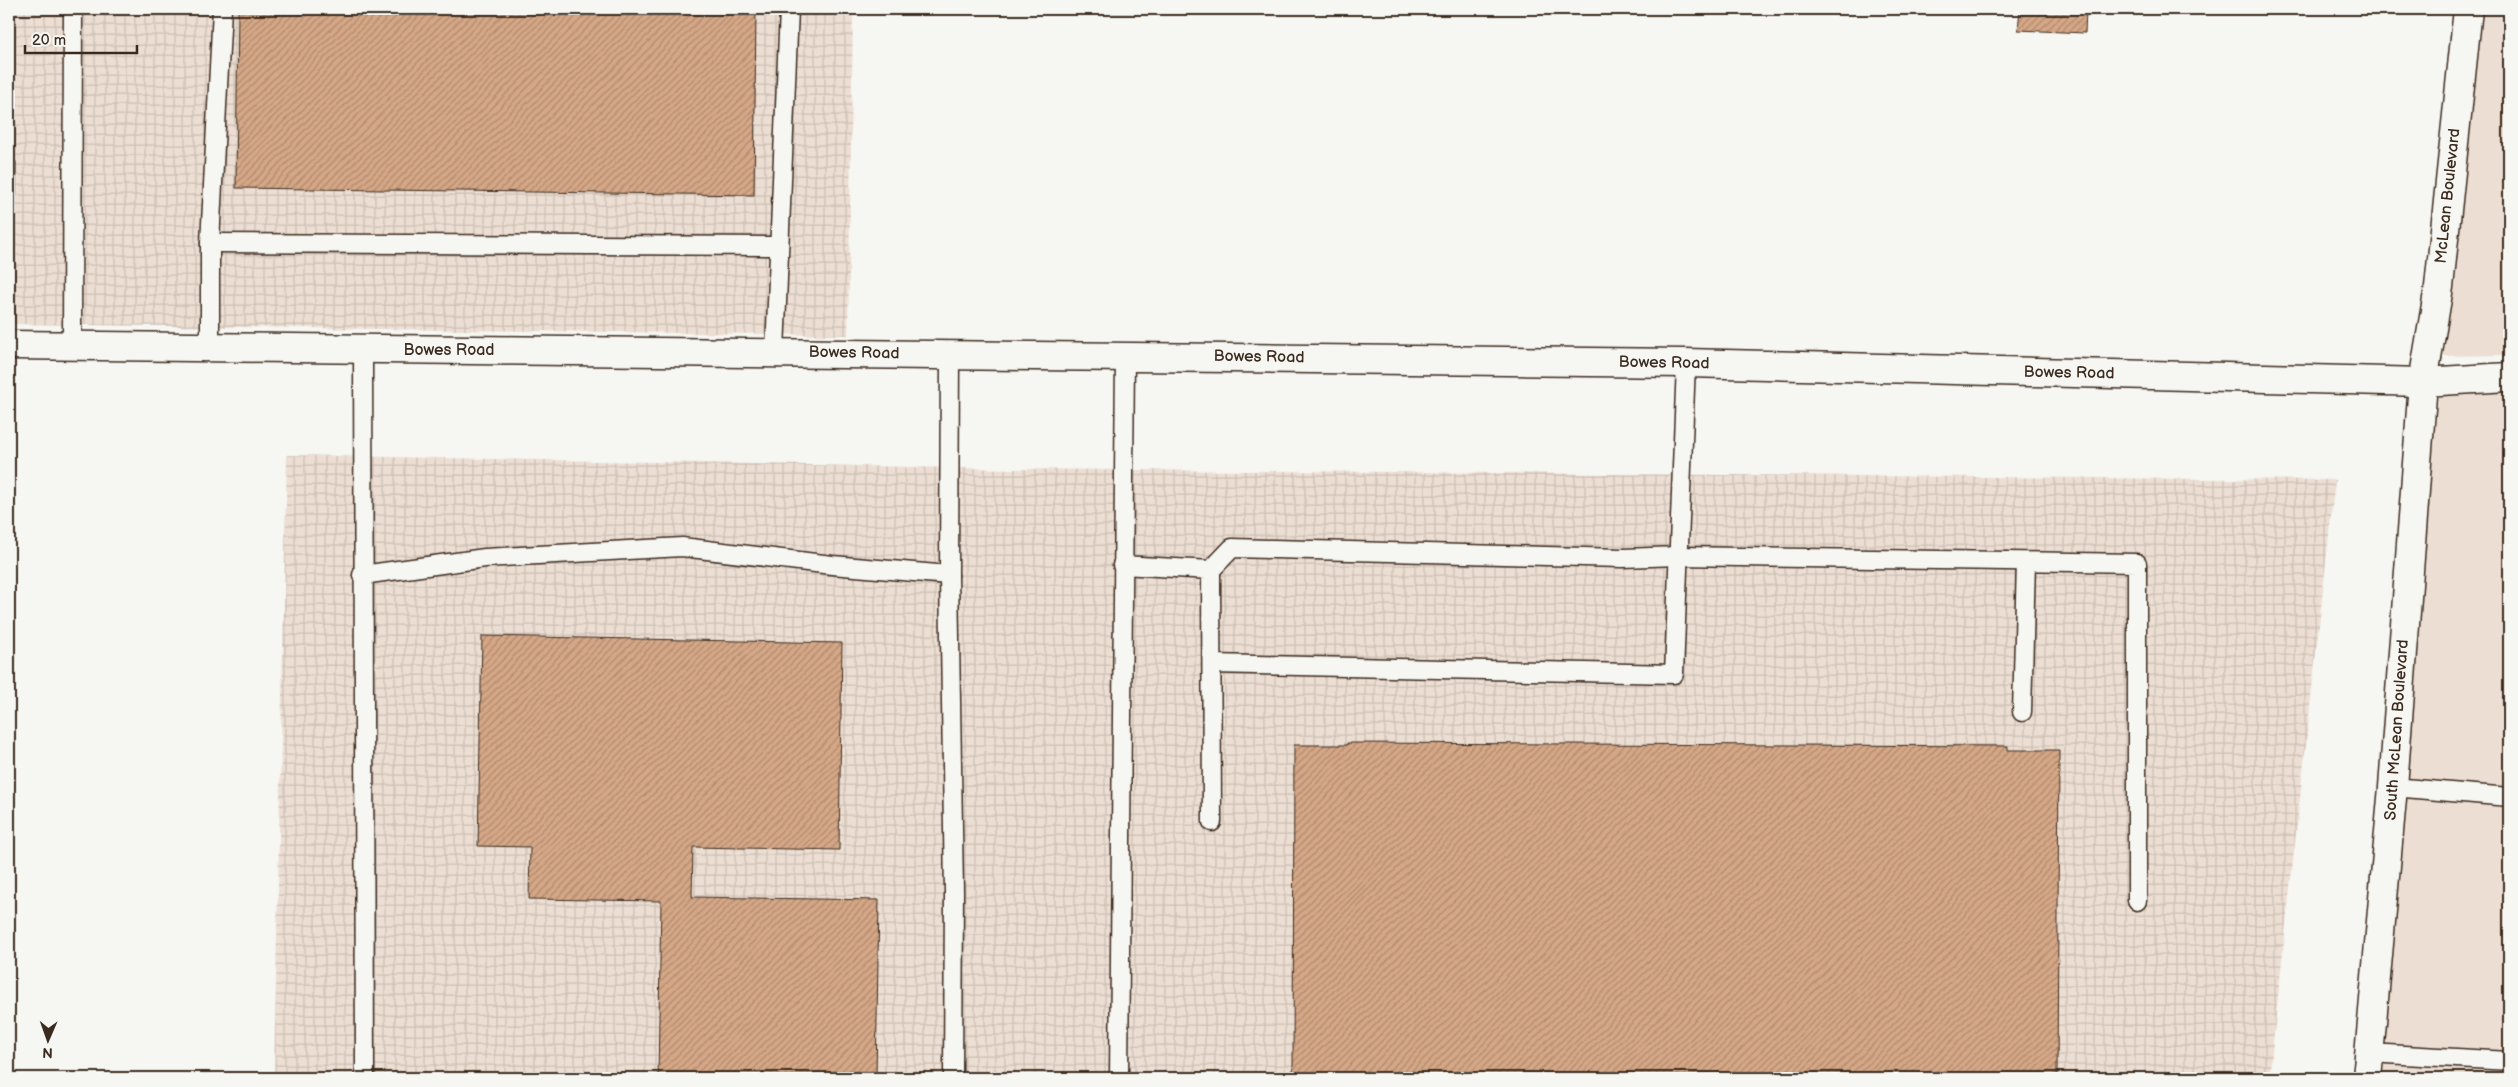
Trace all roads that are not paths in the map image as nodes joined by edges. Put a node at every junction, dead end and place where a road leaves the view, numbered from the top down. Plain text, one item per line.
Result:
1 (73, 9) edge
2 (222, 9) edge
3 (789, 9) edge
4 (2468, 9) edge
5 (210, 243) junction
6 (778, 246) junction
7 (9, 345) edge
8 (72, 345) junction
9 (210, 347) junction
10 (363, 349) junction
11 (775, 352) junction
12 (950, 354) junction
13 (1125, 356) junction
14 (1686, 363) junction
15 (2509, 377) edge
16 (2423, 382) junction
17 (1678, 556) junction
18 (2026, 562) junction
19 (1122, 565) junction
20 (1211, 570) junction
21 (362, 575) junction
22 (948, 575) junction
23 (1212, 664) junction
24 (2022, 712) dead end
25 (2393, 787) junction
26 (2509, 797) edge
27 (1212, 822) dead end
28 (2136, 900) dead end
29 (2509, 1056) edge
30 (2368, 1066) edge
31 (365, 1078) edge
32 (953, 1078) edge
33 (1119, 1078) edge

1 - 8 lane
2 - 5 lane
3 - 6 lane
4 - 16 main road, McLean Boulevard
5 - 6 lane
5 - 9 lane
6 - 11 lane
7 - 8 main road, Bowes Road
8 - 9 main road, Bowes Road
9 - 10 main road, Bowes Road
10 - 11 main road, Bowes Road
10 - 21 lane
11 - 12 main road, Bowes Road
12 - 13 main road, Bowes Road
12 - 22 lane
13 - 14 main road, Bowes Road
13 - 19 lane
14 - 16 main road, Bowes Road
14 - 17 lane
15 - 16 main road, Bowes Road
16 - 25 main road, South McLean Boulevard
17 - 18 lane
17 - 20 lane
17 - 23 lane
18 - 24 lane
18 - 28 lane
19 - 20 lane
19 - 33 lane
20 - 23 lane
21 - 22 lane
21 - 31 lane
22 - 32 lane
23 - 27 lane
25 - 26 lane
25 - 30 main road, South McLean Boulevard
29 - 30 lane

